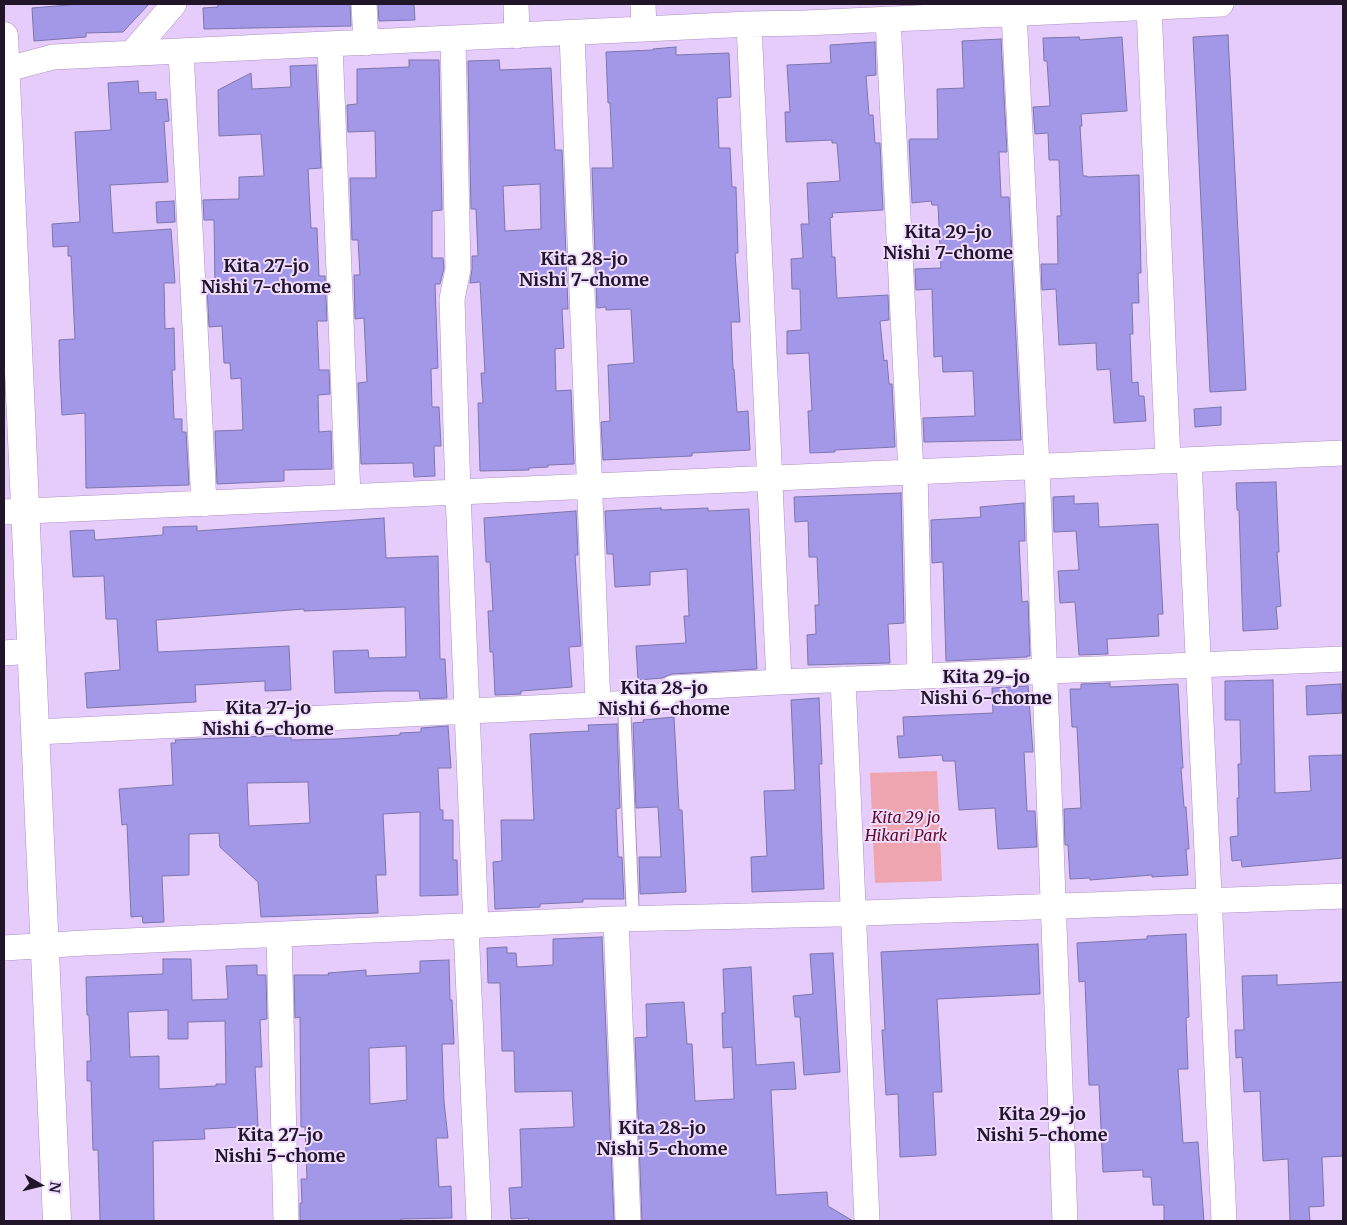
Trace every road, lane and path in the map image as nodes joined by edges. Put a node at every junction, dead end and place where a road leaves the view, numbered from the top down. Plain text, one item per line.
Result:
1 (174, 4) edge
2 (364, 4) edge
3 (516, 4) edge
4 (643, 4) edge
5 (1221, 4) edge
6 (1117, 6) edge
7 (1149, 7) junction
8 (952, 10) edge
9 (804, 13) edge
10 (1014, 13) junction
11 (888, 19) junction
12 (749, 24) junction
13 (644, 30) junction
14 (572, 33) junction
15 (4, 36) edge
16 (517, 36) junction
17 (453, 39) junction
18 (366, 43) junction
19 (330, 45) junction
20 (181, 51) junction
21 (132, 54) junction
22 (4, 70) edge
23 (1343, 453) edge
24 (1179, 461) junction
25 (1037, 467) junction
26 (913, 473) junction
27 (770, 480) junction
28 (589, 487) junction
29 (458, 493) junction
30 (348, 498) junction
31 (204, 504) junction
32 (15, 512) edge
33 (32, 651) junction
34 (4, 653) edge
35 (1343, 659) edge
36 (1199, 664) junction
37 (1045, 671) junction
38 (920, 676) junction
39 (843, 679) junction
40 (779, 682) junction
41 (624, 704) junction
42 (598, 705) junction
43 (467, 711) junction
44 (36, 732) junction
45 (1343, 896) edge
46 (1211, 901) junction
47 (1053, 907) junction
48 (854, 914) junction
49 (625, 919) junction
50 (471, 926) junction
51 (278, 935) junction
52 (45, 945) junction
53 (4, 948) edge
54 (57, 1221) edge
55 (286, 1221) edge
56 (480, 1221) edge
57 (628, 1221) edge
58 (867, 1221) edge
59 (1065, 1221) edge
60 (1224, 1221) edge

1 - 21 street
2 - 18 street
3 - 16 street
4 - 13 street
5 - 7 street
6 - 7 street
6 - 10 street
7 - 24 street
8 - 10 street
8 - 11 street
9 - 11 street
9 - 12 street
10 - 25 street
11 - 26 street
12 - 13 street
12 - 27 street
13 - 14 street
14 - 16 street
14 - 28 street
15 - 22 street
16 - 17 street
17 - 18 street
17 - 29 street
18 - 19 street
19 - 20 street
19 - 30 street
20 - 21 street
20 - 31 street
21 - 22 street
22 - 32 street
23 - 24 street
24 - 25 street
24 - 36 street
25 - 26 street
25 - 37 street
26 - 27 street
26 - 38 street
27 - 28 street
27 - 40 street
28 - 29 street
28 - 42 street
29 - 30 street
29 - 43 street
30 - 31 street
31 - 32 street
32 - 33 street
33 - 34 street
33 - 44 street
35 - 36 street
36 - 37 street
36 - 46 street
37 - 38 street
37 - 47 street
38 - 39 street
39 - 40 street
39 - 48 street
40 - 41 street
41 - 42 street
41 - 49 lane
42 - 43 street
43 - 44 street
43 - 50 street
44 - 52 street
45 - 46 street
46 - 47 street
46 - 60 street
47 - 48 street
47 - 59 street
48 - 49 street
48 - 58 street
49 - 50 street
49 - 57 street
50 - 51 street
50 - 56 street
51 - 52 street
51 - 55 street
52 - 53 street
52 - 54 street

